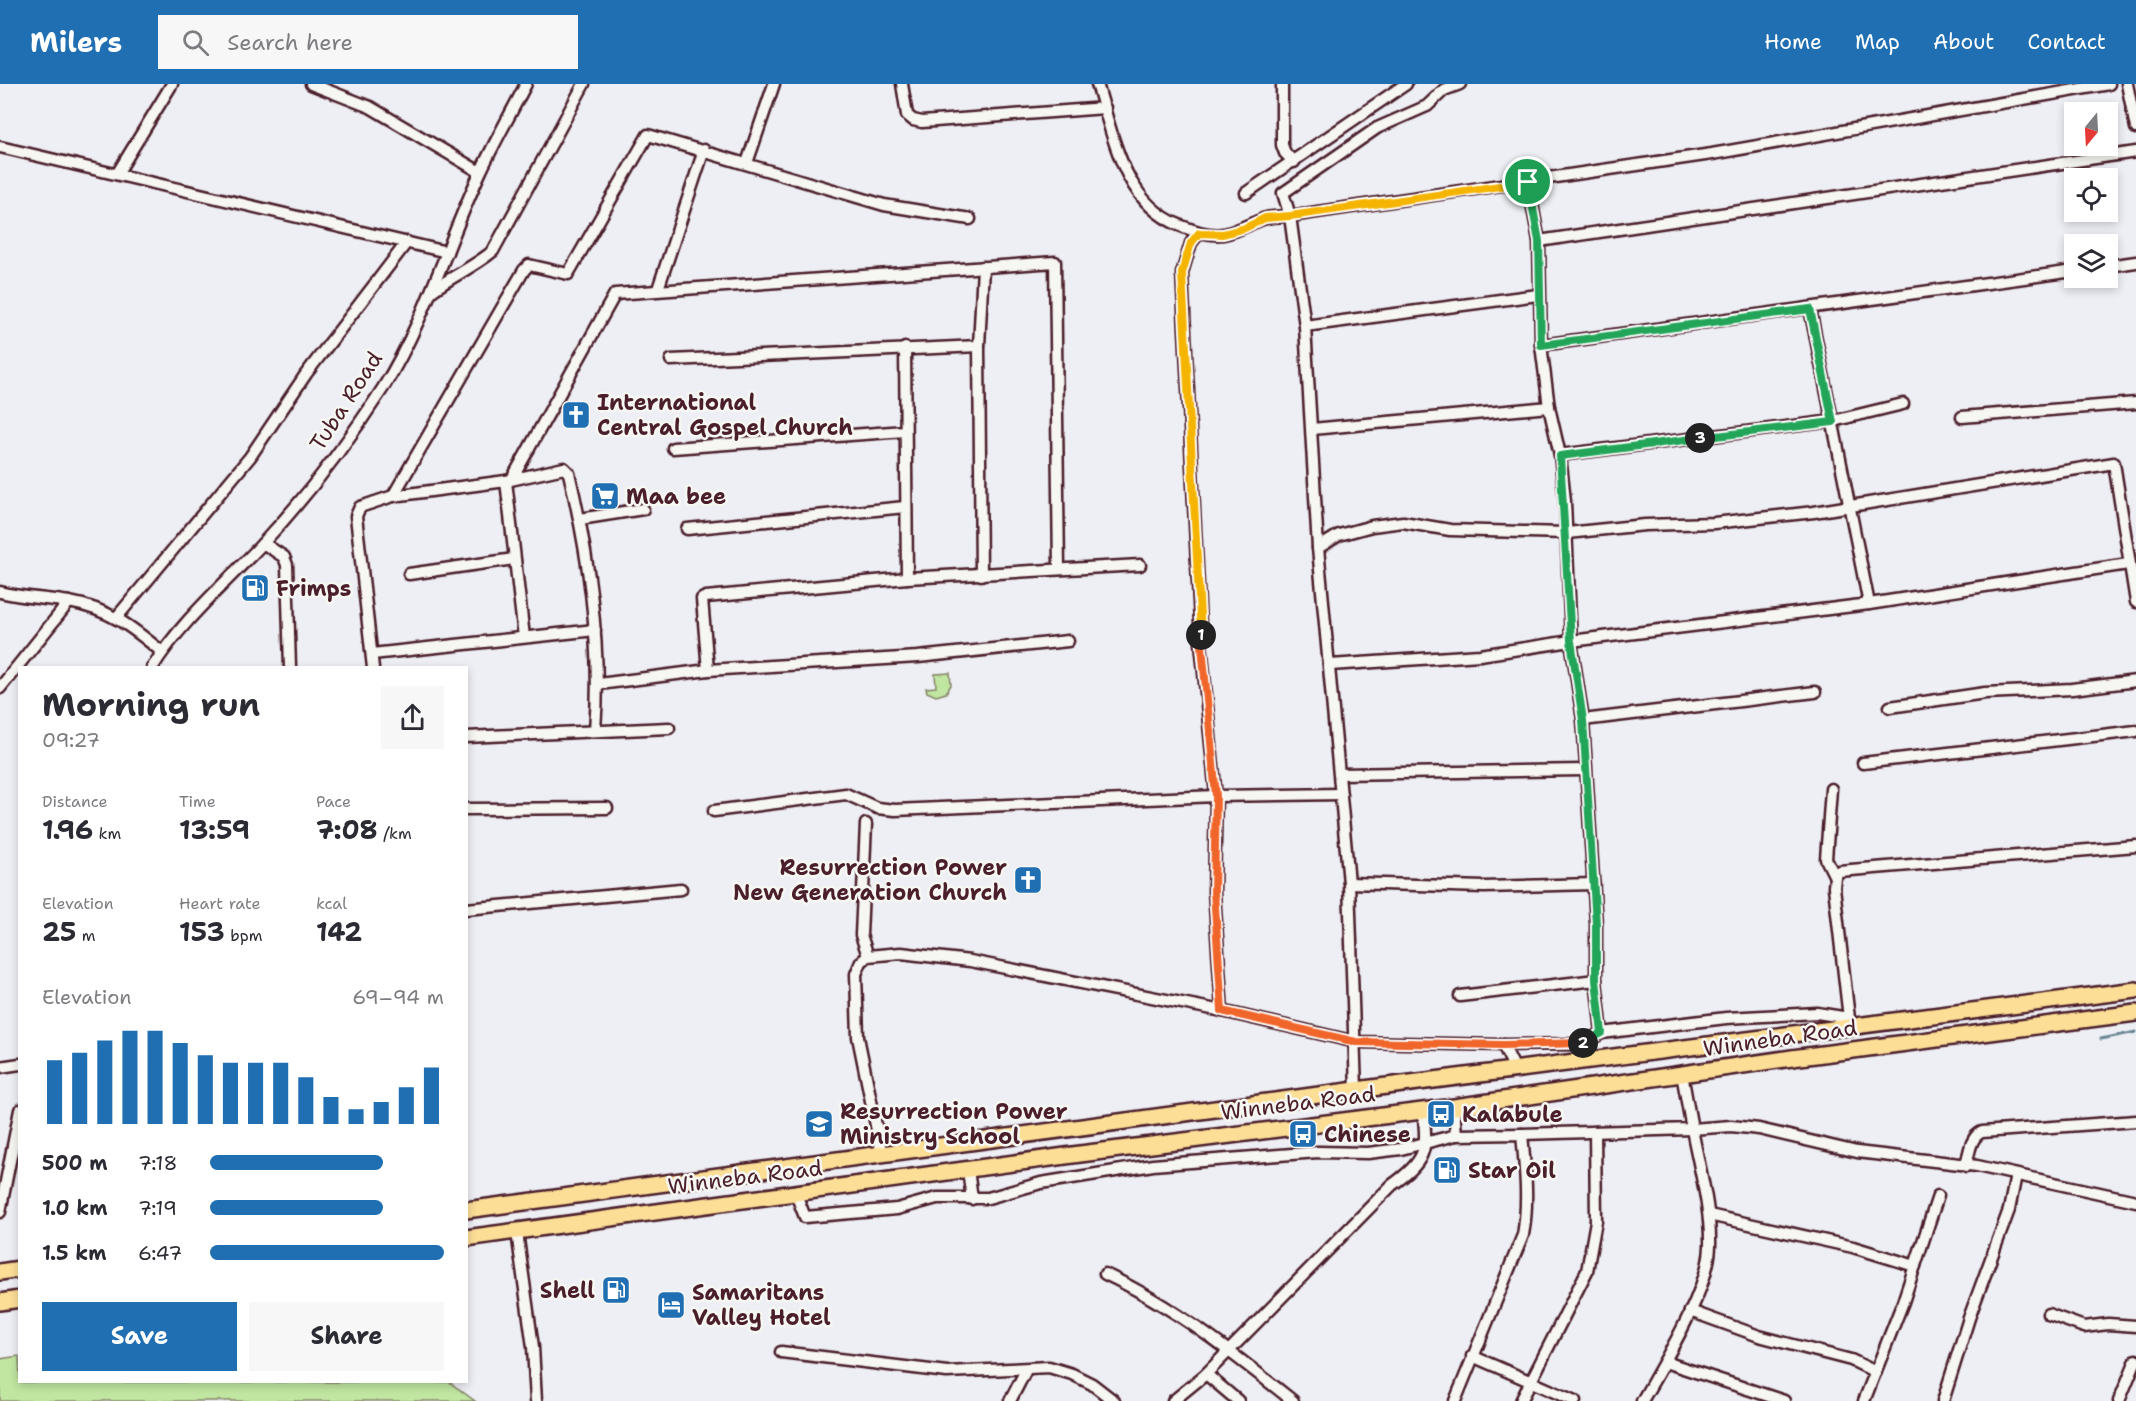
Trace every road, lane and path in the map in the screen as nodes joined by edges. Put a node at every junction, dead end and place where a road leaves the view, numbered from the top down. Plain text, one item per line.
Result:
1 (172, 84) edge
2 (311, 84) edge
3 (526, 84) edge
4 (584, 84) edge
5 (774, 84) edge
6 (902, 84) edge
7 (1097, 84) edge
8 (1282, 84) edge
9 (1406, 84) edge
10 (1455, 84) edge
11 (2109, 84) edge
12 (2127, 84) edge
13 (323, 86) edge
14 (1105, 108) junction
15 (2136, 128) edge
16 (0, 147) edge
17 (704, 150) junction
18 (2136, 152) edge
19 (1294, 162) junction
20 (747, 163) junction
21 (480, 172) junction
22 (117, 174) junction
23 (1528, 182) junction
24 (1245, 193) dead end
25 (1290, 216) junction
26 (970, 219) dead end
27 (1199, 233) junction
28 (1539, 241) junction
29 (407, 242) junction
30 (447, 252) junction
31 (2136, 262) edge
32 (2118, 265) edge
33 (983, 267) junction
34 (2064, 272) edge
35 (658, 289) junction
36 (431, 291) junction
37 (1538, 295) junction
38 (1810, 309) junction
39 (1305, 326) junction
40 (979, 345) junction
41 (1541, 345) junction
42 (905, 348) junction
43 (671, 360) dead end
44 (2136, 403) edge
45 (1903, 404) dead end
46 (1549, 407) junction
47 (1962, 417) dead end
48 (1833, 422) junction
49 (1312, 429) junction
50 (905, 431) junction
51 (673, 448) dead end
52 (1560, 456) junction
53 (509, 480) junction
54 (393, 496) junction
55 (905, 507) junction
56 (1849, 507) junction
57 (643, 509) dead end
58 (580, 519) junction
59 (687, 529) dead end
60 (1567, 533) junction
61 (263, 543) junction
62 (1318, 548) junction
63 (514, 559) junction
64 (2128, 564) junction
65 (1140, 565) dead end
66 (1059, 569) junction
67 (409, 574) dead end
68 (981, 574) junction
69 (907, 579) junction
70 (0, 591) edge
71 (69, 602) junction
72 (2136, 602) edge
73 (1869, 604) junction
74 (117, 617) junction
75 (595, 630) junction
76 (524, 637) junction
77 (1068, 641) dead end
78 (1571, 641) junction
79 (162, 652) junction
80 (372, 654) junction
81 (1330, 665) junction
82 (153, 666) edge
83 (290, 666) edge
84 (373, 666) edge
85 (708, 669) junction
86 (2136, 681) edge
87 (599, 684) junction
88 (0, 688) edge
89 (1815, 692) dead end
90 (1890, 707) dead end
91 (1583, 720) junction
92 (669, 728) dead end
93 (596, 730) junction
94 (2136, 731) edge
95 (468, 737) edge
96 (1863, 763) dead end
97 (1585, 770) junction
98 (1340, 774) junction
99 (1831, 789) dead end
100 (1341, 794) junction
101 (1216, 796) junction
102 (606, 808) dead end
103 (468, 809) edge
104 (714, 812) dead end
105 (866, 824) dead end
106 (2136, 846) edge
107 (1835, 877) junction
108 (1349, 884) junction
109 (1594, 884) junction
110 (681, 889) dead end
111 (468, 909) edge
112 (868, 956) junction
113 (1596, 980) junction
114 (2136, 990) edge
115 (1460, 996) dead end
116 (1222, 1011) junction
117 (2136, 1013) edge
118 (1850, 1023) junction
119 (1602, 1033) junction
120 (1792, 1034) junction
121 (1356, 1042) junction
122 (1503, 1045) junction
123 (1792, 1058) junction
124 (18, 1064) edge
125 (0, 1067) edge
126 (1516, 1071) junction
127 (1682, 1074) junction
128 (1356, 1090) junction
129 (1454, 1107) junction
130 (1423, 1110) junction
131 (18, 1120) edge
132 (2136, 1121) edge
133 (1692, 1129) junction
134 (1595, 1132) junction
135 (1522, 1134) junction
136 (1456, 1136) junction
137 (1427, 1141) junction
138 (1149, 1145) junction
139 (882, 1155) junction
140 (1152, 1165) junction
141 (1966, 1166) junction
142 (968, 1170) junction
143 (2016, 1174) junction
144 (796, 1194) junction
145 (1938, 1196) dead end
146 (972, 1199) junction
147 (2136, 1202) edge
148 (468, 1210) edge
149 (0, 1212) edge
150 (1709, 1215) junction
151 (517, 1232) junction
152 (468, 1238) edge
153 (1915, 1266) junction
154 (18, 1269) edge
155 (0, 1272) edge
156 (1105, 1274) dead end
157 (18, 1299) edge
158 (0, 1302) edge
159 (1690, 1311) junction
160 (2048, 1314) dead end
161 (2136, 1326) edge
162 (1228, 1350) junction
163 (781, 1352) dead end
164 (1472, 1356) junction
165 (2136, 1360) edge
166 (1665, 1362) junction
167 (1026, 1370) junction
168 (1876, 1372) junction
169 (1206, 1374) junction
170 (1532, 1381) junction
171 (536, 1401) edge
172 (1010, 1401) edge
173 (1113, 1401) edge
174 (1173, 1401) edge
175 (1238, 1401) edge
176 (1293, 1401) edge
177 (1455, 1401) edge
178 (1521, 1401) edge
179 (1575, 1401) edge
180 (1642, 1401) edge
181 (1784, 1401) edge
182 (1864, 1401) edge
183 (1943, 1401) edge
184 (2119, 1401) edge

1 - 22 street
2 - 13 street
3 - 21 street, Tuba Road
4 - 36 street
5 - 20 street
6 - 14 street
7 - 14 street
8 - 19 street
9 - 19 street
10 - 25 street
11 - 23 street
12 - 15 street
13 - 21 street
14 - 27 street
16 - 22 street
17 - 20 street
17 - 35 street
17 - 54 street
18 - 28 street
19 - 24 street
20 - 26 street
21 - 30 street, Tuba Road
22 - 29 street
23 - 25 street
23 - 28 street
25 - 27 street
25 - 39 street
27 - 101 street
28 - 37 street
29 - 30 street
29 - 74 street
30 - 36 street, Tuba Road
31 - 32 street
33 - 35 street
33 - 40 street
33 - 66 street
34 - 38 street
35 - 53 street
36 - 61 street, Tuba Road
37 - 39 street
37 - 41 street
38 - 41 street
38 - 48 street
39 - 49 street
40 - 42 street
40 - 68 street
41 - 46 street
42 - 43 street
42 - 50 street
44 - 47 street
45 - 48 street
46 - 49 street
46 - 52 street
48 - 52 street
48 - 56 street
49 - 62 street
50 - 51 street
50 - 55 street
52 - 60 street
53 - 54 street
53 - 58 street
53 - 63 street
54 - 80 street
55 - 59 street
55 - 69 street
56 - 60 street
56 - 64 street
56 - 73 street
57 - 58 street
58 - 75 street
60 - 62 street
60 - 78 street
61 - 79 street, Tuba Road
61 - 83 street
62 - 81 street
63 - 67 street
63 - 76 street
64 - 72 street
64 - 73 street
65 - 66 street
66 - 68 street
68 - 69 street
69 - 85 street
70 - 71 street
71 - 74 street
71 - 88 street
73 - 78 street
74 - 79 street
75 - 76 street
75 - 87 street
76 - 80 street
77 - 85 street
78 - 81 street
78 - 91 street
79 - 82 street, Tuba Road
80 - 84 street
81 - 98 street
85 - 87 street
86 - 90 street
87 - 93 street
89 - 91 street
91 - 97 street
92 - 93 street
93 - 95 street
94 - 96 street
97 - 98 street
97 - 109 street
98 - 100 street
99 - 107 street
100 - 101 street
100 - 108 street
101 - 104 street
101 - 116 street
102 - 103 street
105 - 112 street
106 - 107 street
107 - 118 street
108 - 109 street
108 - 121 street
109 - 113 street
110 - 111 street
112 - 116 street
112 - 139 street
113 - 115 street
113 - 119 street
114 - 118 highway, Winneba Road
116 - 121 street
117 - 123 highway, Winneba Road
118 - 119 street
118 - 120 highway, Winneba Road
119 - 122 street
120 - 123 highway
120 - 126 highway, Winneba Road
121 - 122 street
121 - 128 street
122 - 126 street
123 - 127 highway, Winneba Road
124 - 125 street
126 - 128 highway, Winneba Road
127 - 129 highway, Winneba Road
127 - 133 street
128 - 139 highway, Winneba Road
129 - 130 highway, Winneba Road
129 - 136 street
130 - 137 street
130 - 138 highway, Winneba Road
131 - 149 street
132 - 141 street
133 - 134 street
133 - 141 street
133 - 150 street
134 - 135 street
134 - 170 street
135 - 136 street
135 - 164 street
136 - 137 street
137 - 140 street
137 - 162 street
138 - 140 street
138 - 142 highway, Winneba Road
139 - 148 highway, Winneba Road
140 - 146 street
141 - 143 street
142 - 144 highway, Winneba Road
142 - 146 street
143 - 147 street
143 - 183 street
144 - 146 street
144 - 151 highway, Winneba Road
145 - 153 street
150 - 153 street
150 - 159 street
151 - 152 highway, Winneba Road
151 - 171 street
153 - 168 street
154 - 155 highway
156 - 162 street
157 - 158 highway
159 - 166 street
159 - 168 street
160 - 161 street
162 - 169 street
162 - 176 street
163 - 167 street
164 - 170 street
164 - 177 street
165 - 184 street
166 - 180 street
166 - 181 street
167 - 172 street
167 - 173 street
168 - 182 street
169 - 174 street
169 - 175 street
170 - 178 street
170 - 179 street

